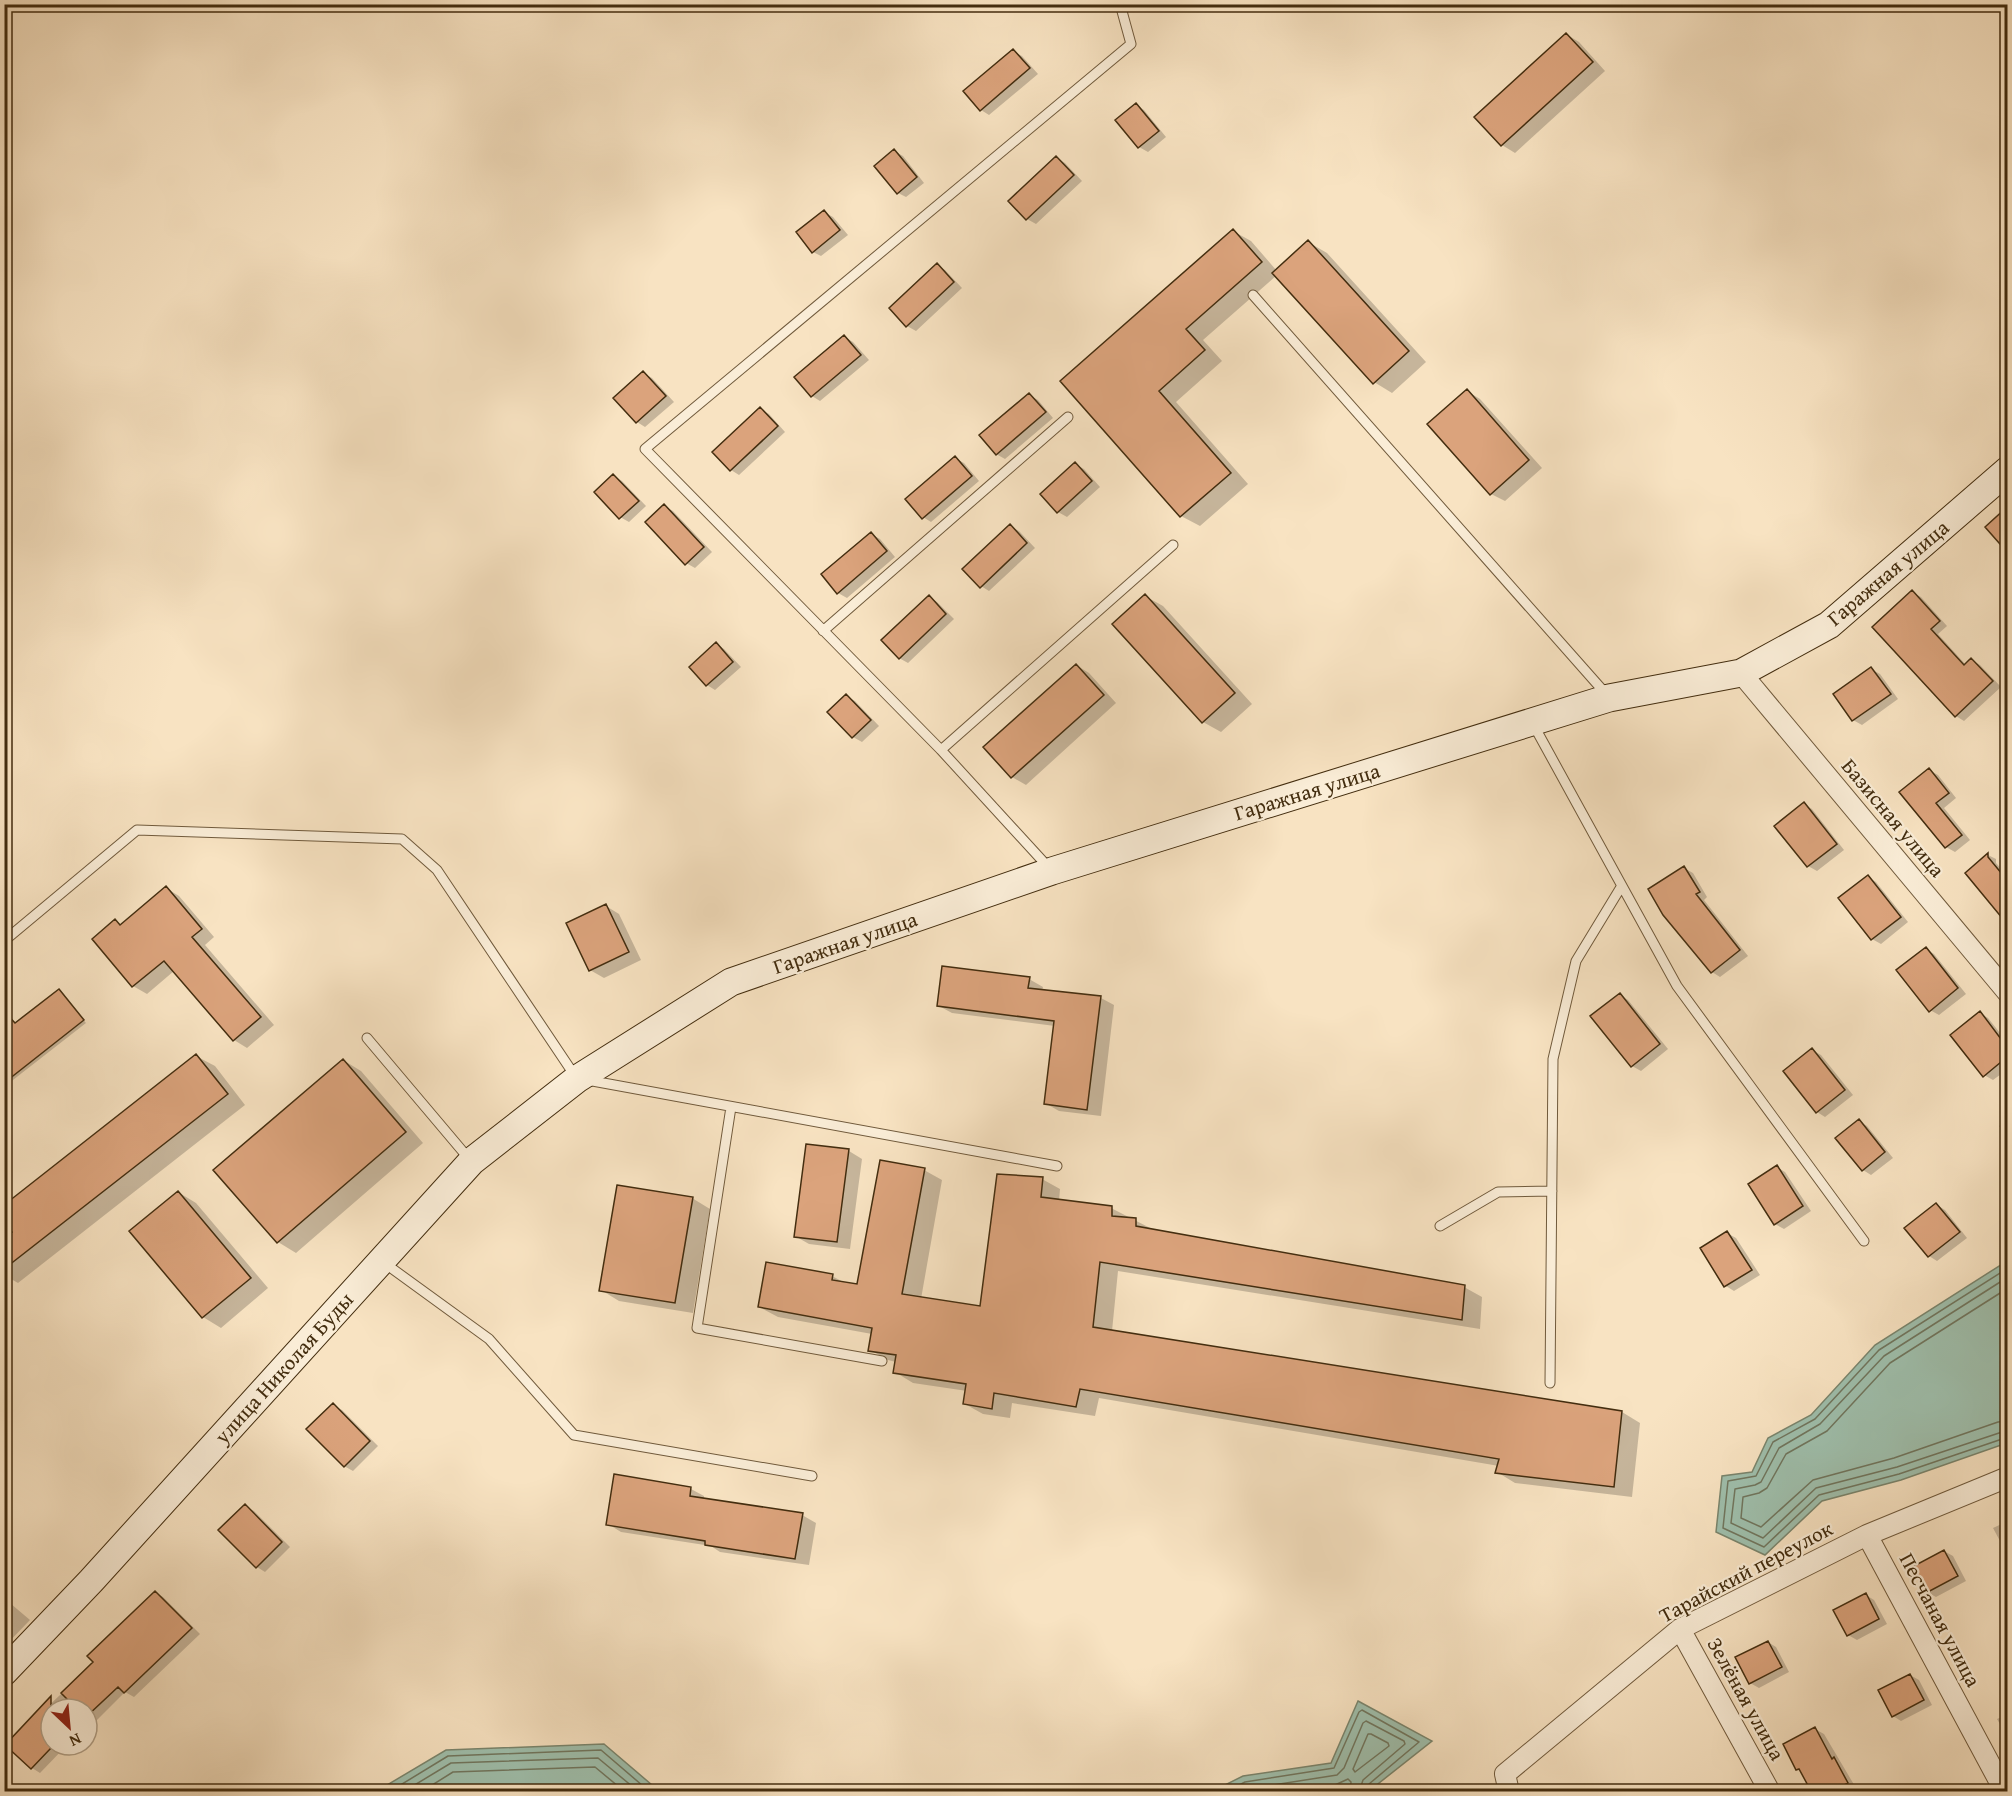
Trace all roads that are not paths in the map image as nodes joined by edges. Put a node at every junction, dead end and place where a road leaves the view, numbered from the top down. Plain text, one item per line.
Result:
1 (1120, 4) edge
2 (1253, 295) dead end
3 (1068, 417) dead end
4 (2007, 470) edge
5 (1173, 545) dead end
6 (823, 631) junction
7 (1741, 673) junction
8 (1609, 698) junction
9 (1531, 722) junction
10 (941, 750) junction
11 (1052, 871) junction
12 (1621, 887) junction
13 (4, 941) edge
14 (2007, 993) edge
15 (367, 1038) dead end
16 (577, 1078) junction
17 (731, 1107) junction
18 (472, 1161) junction
19 (1057, 1167) dead end
20 (1552, 1191) junction
21 (1440, 1226) dead end
22 (1864, 1241) dead end
23 (381, 1261) junction
24 (882, 1361) dead end
25 (1550, 1383) dead end
26 (812, 1476) dead end
27 (2007, 1477) edge
28 (1867, 1534) junction
29 (1680, 1629) junction
30 (4, 1672) edge
31 (1507, 1783) edge
32 (1770, 1791) edge
33 (2005, 1791) edge

1 - 6 lane
2 - 8 lane
3 - 6 lane
4 - 7 street, Гаражная улица
5 - 10 lane
6 - 10 lane
7 - 8 street, Гаражная улица
7 - 14 street, Базисная улица
8 - 9 street, Гаражная улица
9 - 11 street, Гаражная улица
9 - 12 lane
10 - 11 lane
11 - 16 street, Гаражная улица
12 - 20 lane
12 - 22 lane
13 - 16 lane
15 - 18 lane
16 - 17 lane
16 - 18 street, улица Николая Буды
17 - 19 lane
17 - 24 lane
18 - 23 street, улица Николая Буды
20 - 21 lane
20 - 25 lane
23 - 26 lane
23 - 30 street, улица Николая Буды
27 - 28 street, Тарайский переулок
28 - 29 street, Тарайский переулок
28 - 33 street, Песчаная улица
29 - 31 street, Тарайский переулок
29 - 32 street, Зелёная улица

